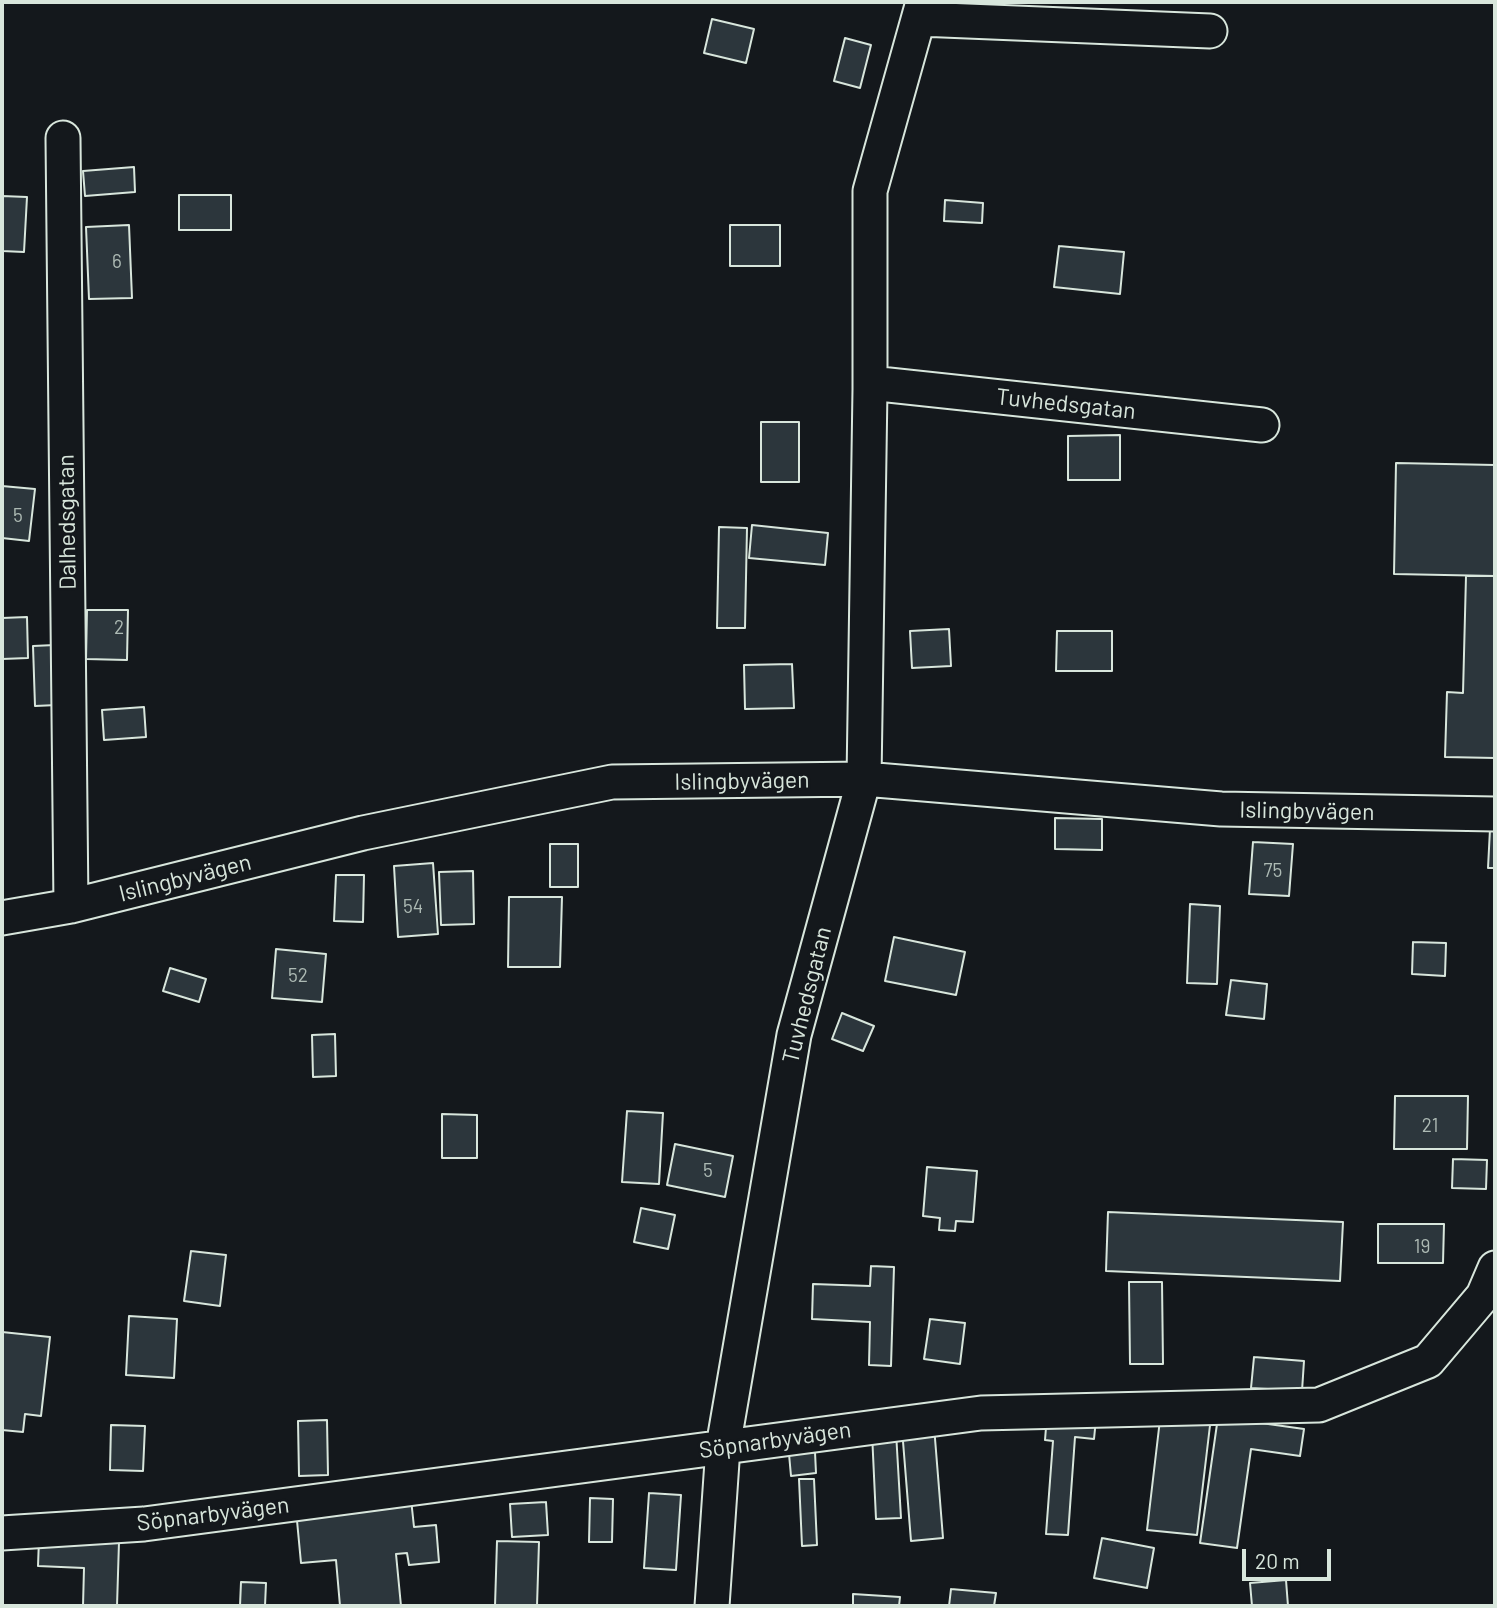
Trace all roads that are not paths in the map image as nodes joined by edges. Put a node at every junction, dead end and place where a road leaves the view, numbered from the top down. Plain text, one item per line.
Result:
1 (921, 10) edge
2 (1210, 31) dead end
3 (63, 138) dead end
4 (870, 383) junction
5 (1262, 425) dead end
6 (864, 779) junction
7 (1495, 814) edge
8 (71, 906) junction
9 (2, 918) edge
10 (1495, 1268) edge
11 (723, 1447) junction
12 (2, 1533) edge
13 (712, 1606) edge

1 - 2 street
1 - 4 street, Tuvhedsgatan
3 - 8 street, Dalhedsgatan
4 - 5 street, Tuvhedsgatan
4 - 6 street, Tuvhedsgatan
6 - 7 street, Islingbyvägen
6 - 8 street, Islingbyvägen
6 - 11 street, Tuvhedsgatan
8 - 9 street, Islingbyvägen
10 - 11 street, Söpnarbyvägen
11 - 12 street, Söpnarbyvägen
11 - 13 street, Tuvhedsgatan

